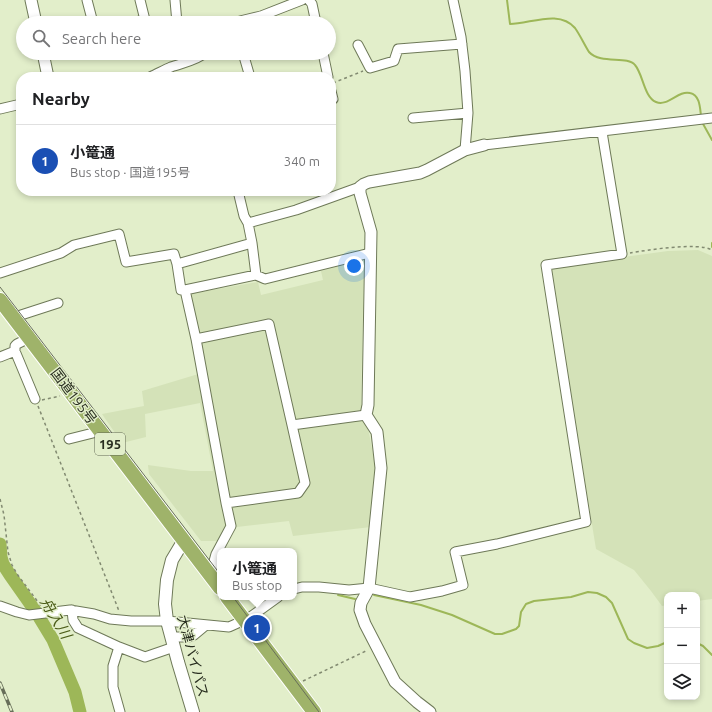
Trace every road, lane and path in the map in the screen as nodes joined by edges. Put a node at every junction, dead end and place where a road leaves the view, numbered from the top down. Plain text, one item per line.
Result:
1 (31, 0) edge
2 (87, 0) edge
3 (140, 0) edge
4 (174, 0) edge
5 (302, 0) edge
6 (309, 0) edge
7 (453, 0) edge
8 (34, 16) edge
9 (91, 16) edge
10 (144, 16) edge
11 (176, 16) edge
12 (260, 16) edge
13 (315, 16) edge
14 (462, 44) junction
15 (358, 45) dead end
16 (45, 60) edge
17 (183, 60) edge
18 (245, 60) edge
19 (324, 60) edge
20 (370, 68) junction
21 (47, 72) edge
22 (162, 72) edge
23 (249, 72) edge
24 (327, 72) edge
25 (336, 82) edge
26 (16, 105) edge
27 (0, 109) edge
28 (468, 113) junction
29 (413, 118) dead end
30 (705, 119) edge
31 (602, 132) junction
32 (484, 145) joint
33 (465, 150) junction
34 (360, 187) junction
35 (239, 196) edge
36 (335, 196) edge
37 (336, 196) edge
38 (248, 223) junction
39 (252, 243) junction
40 (712, 250) edge
41 (370, 253) junction
42 (622, 254) junction
43 (177, 264) junction
44 (0, 273) edge
45 (256, 275) junction
46 (185, 290) junction
47 (0, 300) edge
48 (58, 303) dead end
49 (15, 319) junction
50 (30, 338) junction
51 (196, 339) junction
52 (15, 351) junction
53 (0, 357) edge
54 (72, 393) junction
55 (35, 399) dead end
56 (366, 415) junction
57 (292, 424) junction
58 (101, 431) junction
59 (69, 439) dead end
60 (0, 499) edge
61 (226, 503) junction
62 (184, 540) junction
63 (219, 548) edge
64 (217, 552) edge
65 (211, 576) junction
66 (217, 584) edge
67 (297, 588) edge
68 (368, 588) junction
69 (229, 600) edge
70 (274, 600) edge
71 (0, 606) edge
72 (72, 610) junction
73 (45, 613) junction
74 (123, 620) junction
75 (245, 620) junction
76 (167, 621) junction
77 (206, 625) junction
78 (172, 642) junction
79 (376, 646) junction
80 (119, 647) junction
81 (294, 685) junction
82 (120, 712) edge
83 (193, 712) edge
84 (314, 712) edge
85 (430, 712) edge

1 - 8 street
2 - 9 street
3 - 10 street
4 - 11 street
5 - 12 street
6 - 13 street
7 - 14 street
14 - 20 street
14 - 28 street
15 - 20 street
16 - 21 street
17 - 22 street
18 - 23 street
19 - 24 street
20 - 25 path
26 - 27 street
28 - 29 street
28 - 33 street
30 - 31 street
31 - 32 street
31 - 42 street
32 - 33 street
33 - 34 street
34 - 37 street
34 - 41 street
35 - 38 street
36 - 38 street
38 - 39 street
39 - 43 street
39 - 45 street
40 - 42 path
41 - 45 street
41 - 56 street
42 - 68 street
43 - 44 street
43 - 46 street
45 - 46 street
46 - 51 street
47 - 49 highway, 国道195号 / 195
48 - 49 street
49 - 50 highway, 国道195号 / 195
50 - 52 street
50 - 54 highway, 国道195号 / 195
51 - 57 street
51 - 61 street
52 - 53 street
52 - 55 street
54 - 58 highway, 国道195号 / 195
54 - 74 path
56 - 57 street
56 - 68 street
57 - 61 street
58 - 59 street
58 - 62 highway, 国道195号 / 195
60 - 73 path
61 - 63 street
62 - 65 highway, 国道195号 / 195
62 - 76 main road, 大津バイパス
64 - 65 street
65 - 66 highway, 国道195号 / 195
67 - 68 street
68 - 79 street
69 - 75 highway
70 - 75 street
71 - 73 street
72 - 73 street
72 - 74 street
72 - 80 street
74 - 76 street
75 - 77 street
75 - 81 highway
76 - 77 street
76 - 78 main road, 大津バイパス
77 - 78 street
78 - 80 street
78 - 83 main road, 大津バイパス
79 - 81 path
79 - 85 street
80 - 82 street
81 - 84 highway

